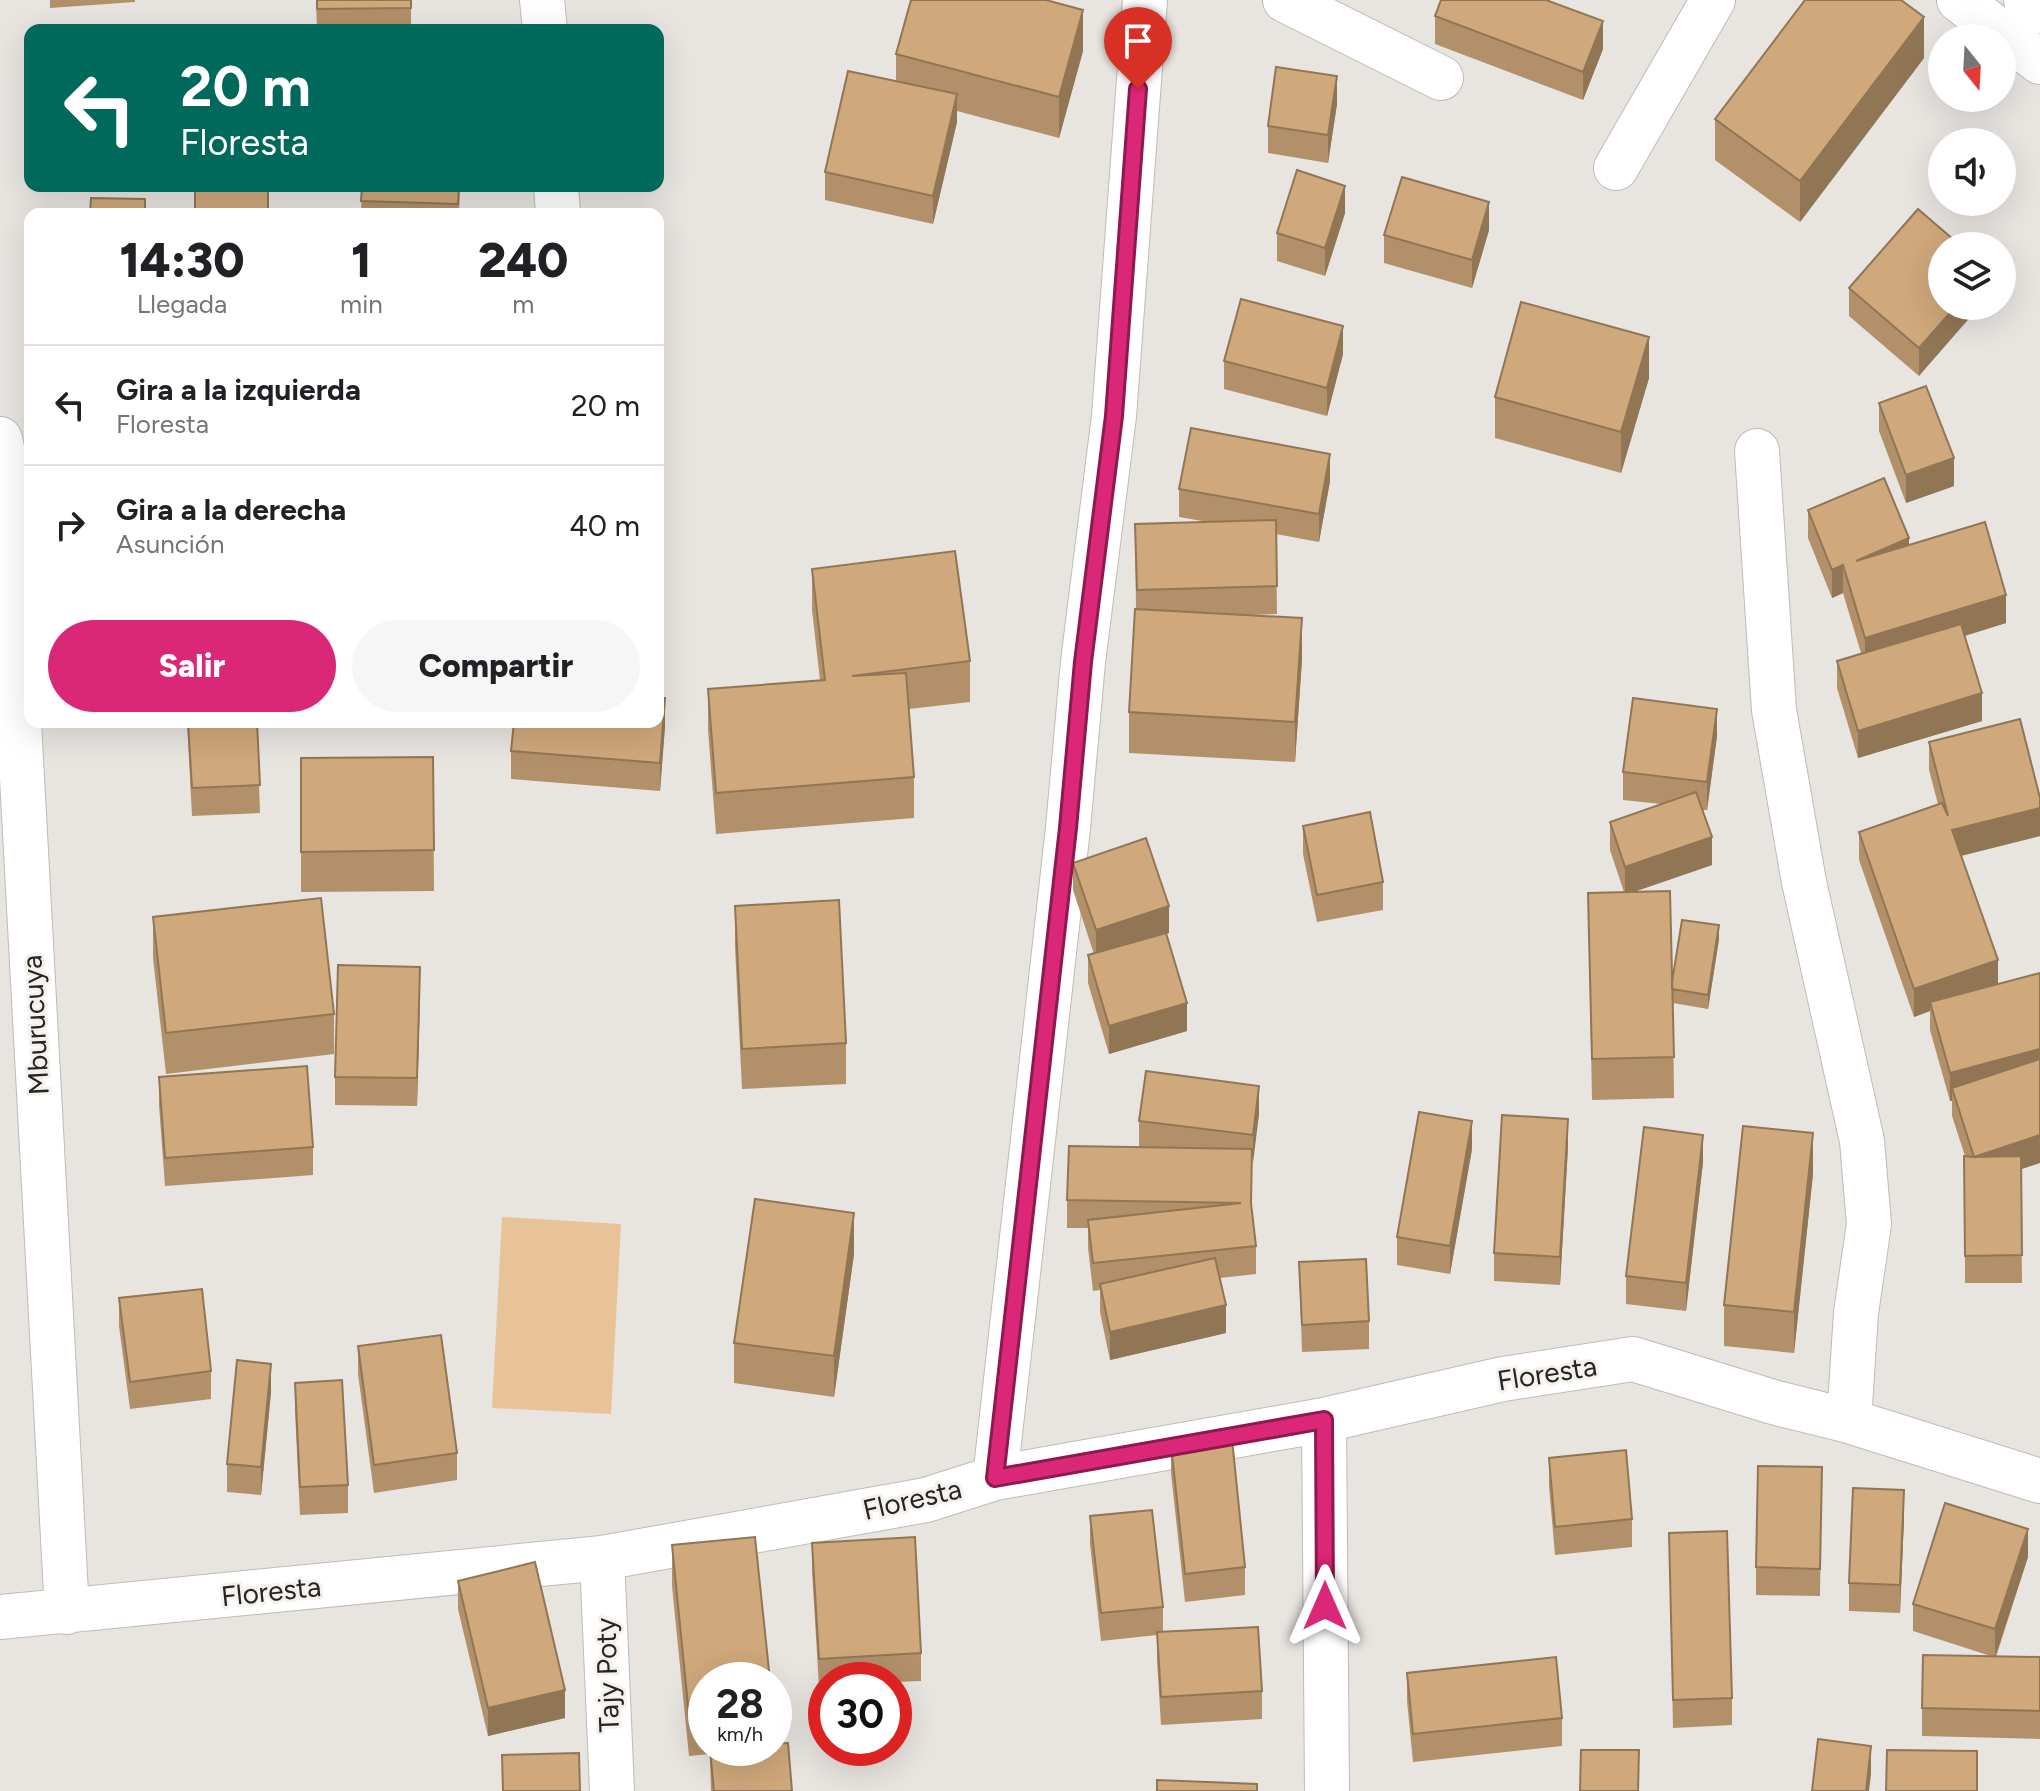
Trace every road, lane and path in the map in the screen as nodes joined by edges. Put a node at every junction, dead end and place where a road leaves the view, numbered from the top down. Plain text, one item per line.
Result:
1 (542, 0) edge
2 (1145, 0) edge
3 (1285, 0) edge
4 (1713, 0) edge
5 (1959, 0) edge
6 (2026, 0) edge
7 (2040, 11) edge
8 (544, 24) edge
9 (2040, 62) edge
10 (1441, 78) dead end
11 (1616, 168) dead end
12 (1757, 451) dead end
13 (9, 456) edge
14 (1324, 1420) junction
15 (1849, 1421) junction
16 (995, 1478) junction
17 (2040, 1481) edge
18 (602, 1558) junction
19 (67, 1612) junction
20 (0, 1617) edge
21 (612, 1791) edge
22 (1327, 1791) edge

1 - 8 street
2 - 16 street
3 - 10 street
4 - 11 street
5 - 9 street
6 - 7 street
12 - 15 street
13 - 19 street, Mburucuya
14 - 15 street, Floresta
14 - 16 street, Floresta
14 - 22 street
15 - 17 street, Floresta
16 - 18 street, Floresta
18 - 19 street, Floresta
18 - 21 street, Tajy Poty
19 - 20 street, Floresta

